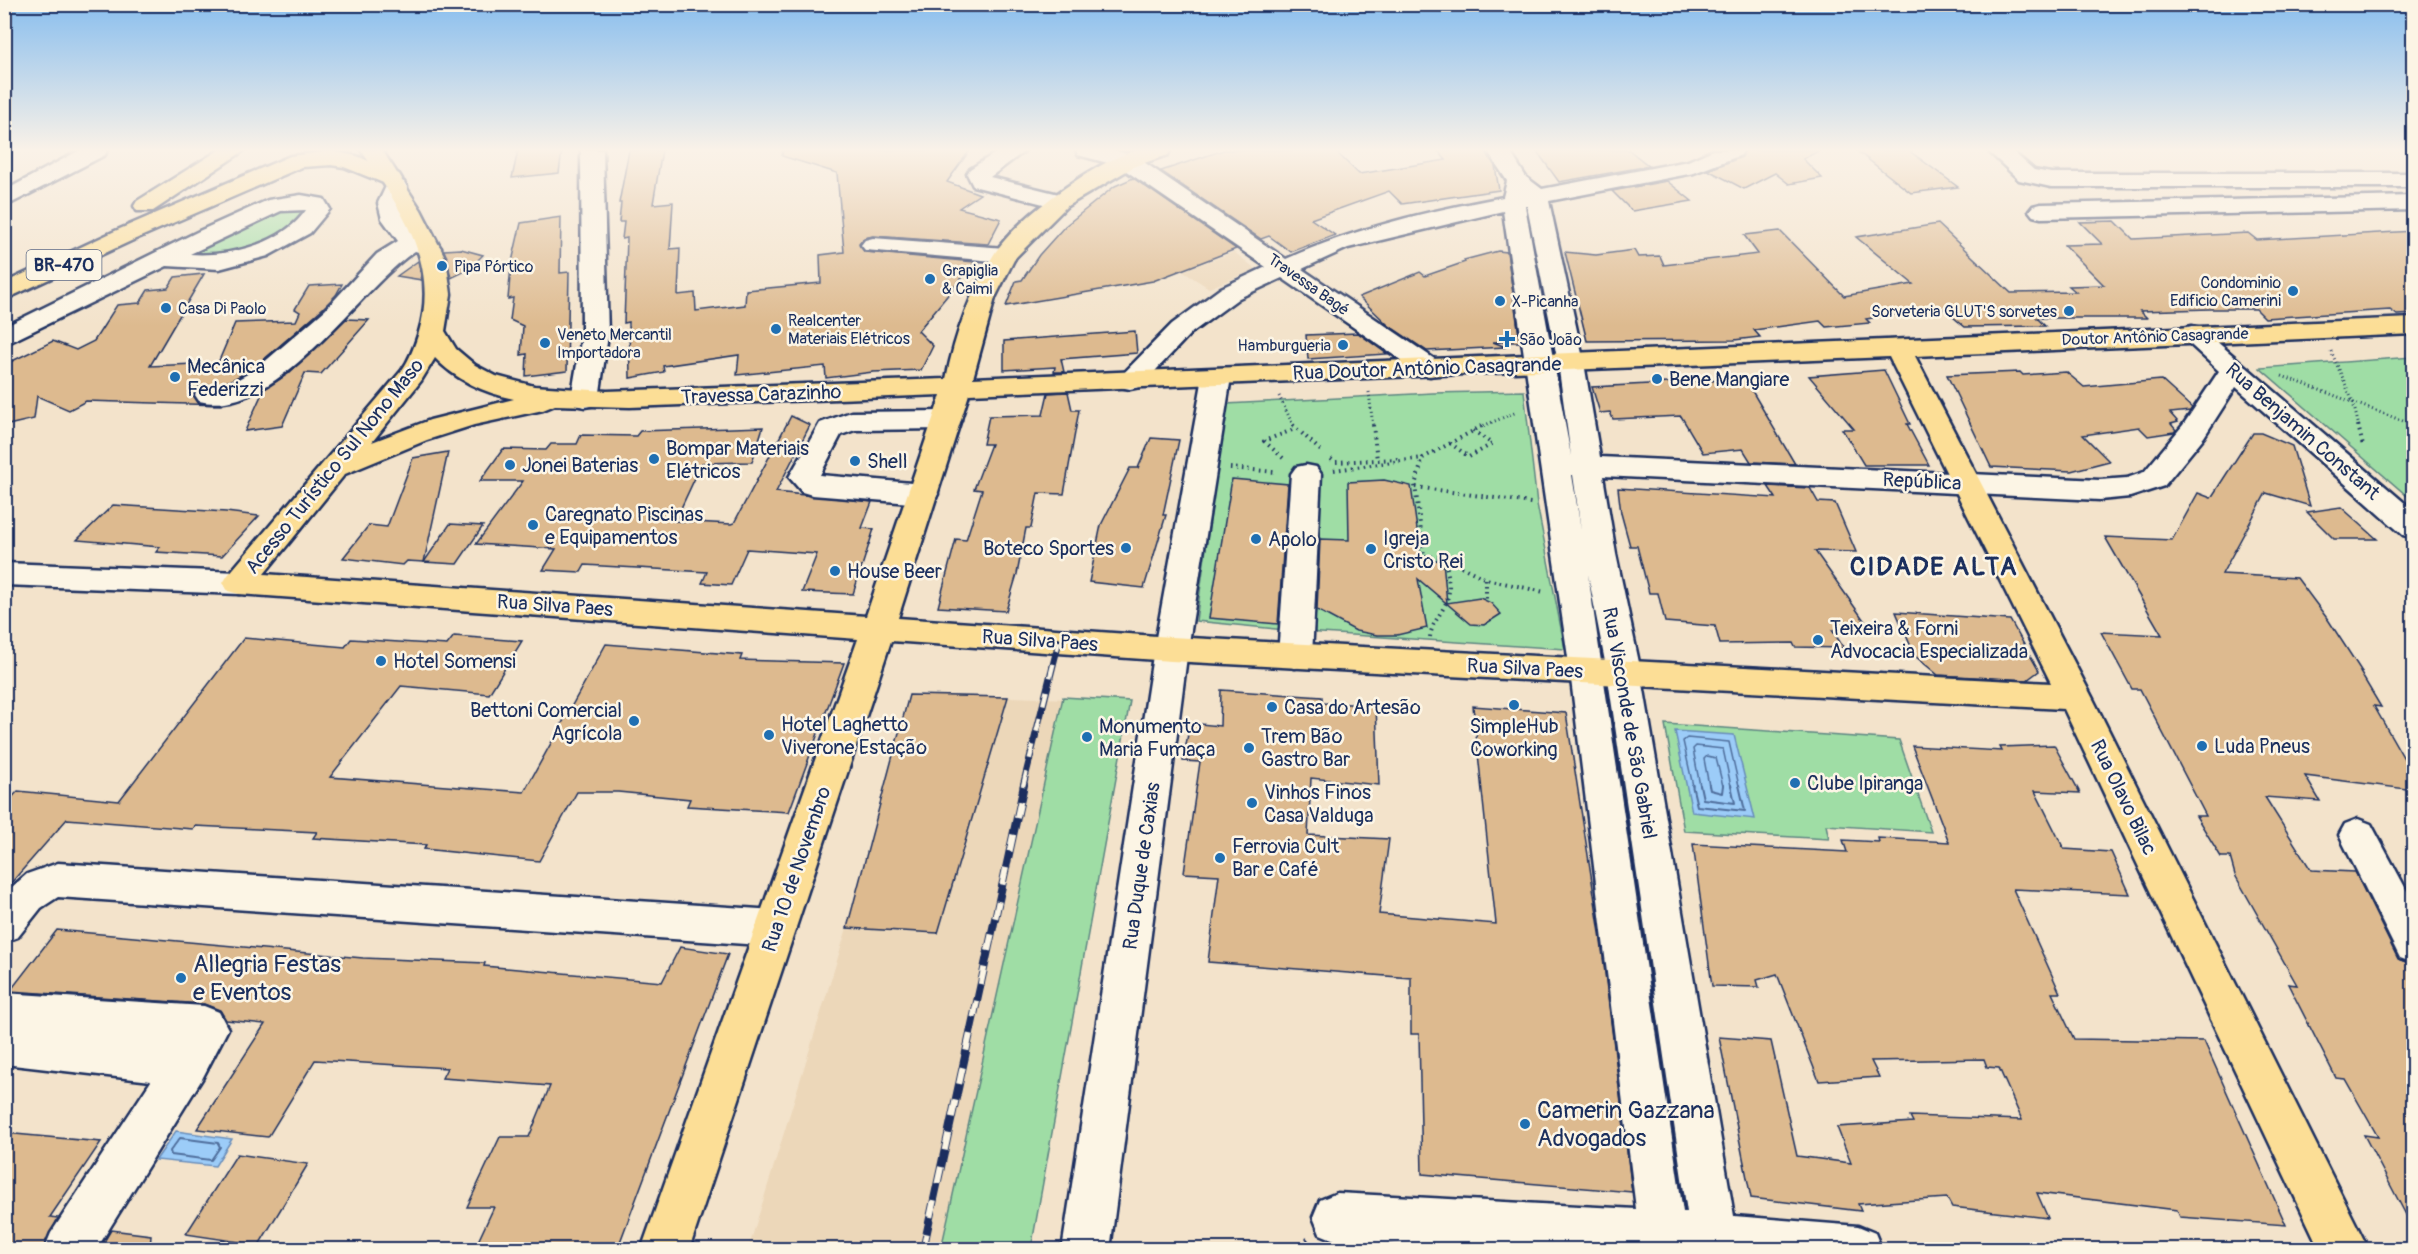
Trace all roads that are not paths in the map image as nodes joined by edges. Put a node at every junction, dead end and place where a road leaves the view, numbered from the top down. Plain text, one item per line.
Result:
1 (141, 209) edge
2 (177, 209) edge
3 (187, 209) edge
4 (269, 209) edge
5 (318, 209) edge
6 (404, 209) edge
7 (593, 209) edge
8 (1051, 209) edge
9 (1201, 209) edge
10 (1464, 209) edge
11 (1524, 209) edge
12 (1527, 209) edge
13 (2157, 209) edge
14 (2041, 211) dead end
15 (123, 236) junction
16 (420, 245) junction
17 (873, 245) dead end
18 (1005, 255) junction
19 (164, 258) junction
20 (1284, 266) junction
21 (4, 277) edge
22 (4, 293) edge
23 (2414, 326) edge
24 (433, 332) junction
25 (2192, 334) junction
26 (4, 337) edge
27 (1897, 347) junction
28 (1571, 363) junction
29 (1538, 364) junction
30 (1430, 368) junction
31 (2233, 370) junction
32 (1217, 377) junction
33 (1130, 381) junction
34 (210, 395) dead end
35 (574, 399) junction
36 (952, 403) junction
37 (1554, 464) junction
38 (1586, 465) junction
39 (1295, 467) road end
40 (332, 470) junction
41 (1967, 483) junction
42 (923, 494) junction
43 (2414, 528) edge
44 (1567, 550) junction
45 (1600, 554) junction
46 (4, 574) edge
47 (239, 584) junction
48 (879, 629) junction
49 (1172, 649) junction
50 (1295, 656) junction
51 (1605, 672) junction
52 (2075, 697) junction
53 (2358, 835) dead end
54 (4, 925) edge
55 (776, 928) junction
56 (2414, 945) edge
57 (4, 1012) edge
58 (4, 1044) edge
59 (186, 1064) junction
60 (1337, 1217) dead end
61 (1664, 1242) edge
62 (1715, 1243) edge
63 (68, 1250) edge
64 (665, 1250) edge
65 (1086, 1250) edge
66 (1858, 1250) edge
67 (2345, 1250) edge

1 - 21 main road, BR-470
2 - 15 main road, BR-470
3 - 15 main road
4 - 19 street
5 - 19 street
6 - 16 main road, Acesso Turístico Sul Nono Maso
7 - 35 street
8 - 18 main road, Rua 10 de Novembro
9 - 20 street, Travessa Bagé
10 - 20 street
11 - 29 street, Rua Visconde de São Gabriel
12 - 28 street, Rua Visconde de São Gabriel
13 - 14 street
15 - 22 main road, BR-470
16 - 24 main road, Acesso Turístico Sul Nono Maso
16 - 34 street
17 - 18 street
18 - 36 main road, Rua 10 de Novembro
19 - 26 street
20 - 30 street, Travessa Bagé
20 - 33 street
23 - 25 main road, Doutor Antônio Casagrande
24 - 35 main road, Travessa Carazinho
24 - 40 main road, Acesso Turístico Sul Nono Maso
25 - 27 main road, Doutor Antônio Casagrande
25 - 31 street, Rua Benjamin Constant
27 - 28 main road, Rua Doutor Antônio Casagrande
27 - 41 main road, Rua Olavo Bilac
28 - 29 main road, Rua Doutor Antônio Casagrande
28 - 38 street, Rua Visconde de São Gabriel
29 - 30 main road, Rua Doutor Antônio Casagrande
29 - 37 street, Rua Visconde de São Gabriel
30 - 32 main road, Rua Doutor Antônio Casagrande
31 - 41 street, República
31 - 43 street, Rua Benjamin Constant
32 - 33 main road, Rua Doutor Antônio Casagrande
32 - 49 street, Rua Duque de Caxias
33 - 36 main road, Rua Doutor Antônio Casagrande
35 - 36 main road, Travessa Carazinho
35 - 40 main road, Travessa Carazinho
36 - 42 main road, Rua 10 de Novembro
36 - 42 street
37 - 38 street, República
37 - 44 street, Rua Visconde de São Gabriel
38 - 41 street, República
38 - 45 street, Rua Visconde de São Gabriel
39 - 50 street
40 - 47 main road, Acesso Turístico Sul Nono Maso
41 - 52 main road, Rua Olavo Bilac
42 - 48 main road, Rua 10 de Novembro
44 - 45 street
44 - 51 street, Rua Visconde de São Gabriel
45 - 51 street, Rua Visconde de São Gabriel
46 - 47 street, Rua Silva Paes
47 - 48 main road, Rua Silva Paes
48 - 49 main road, Rua Silva Paes
48 - 55 main road, Rua 10 de Novembro
49 - 50 main road, Rua Silva Paes
49 - 65 street, Rua Duque de Caxias
50 - 51 main road, Rua Silva Paes
51 - 52 main road, Rua Silva Paes
51 - 61 street, Rua Visconde de São Gabriel
51 - 62 street, Rua Visconde de São Gabriel
52 - 67 main road, Rua Olavo Bilac
53 - 56 street
54 - 55 street
55 - 64 main road, Rua 10 de Novembro
57 - 59 street
58 - 59 street
59 - 63 street
60 - 61 street
61 - 62 street
62 - 66 street

